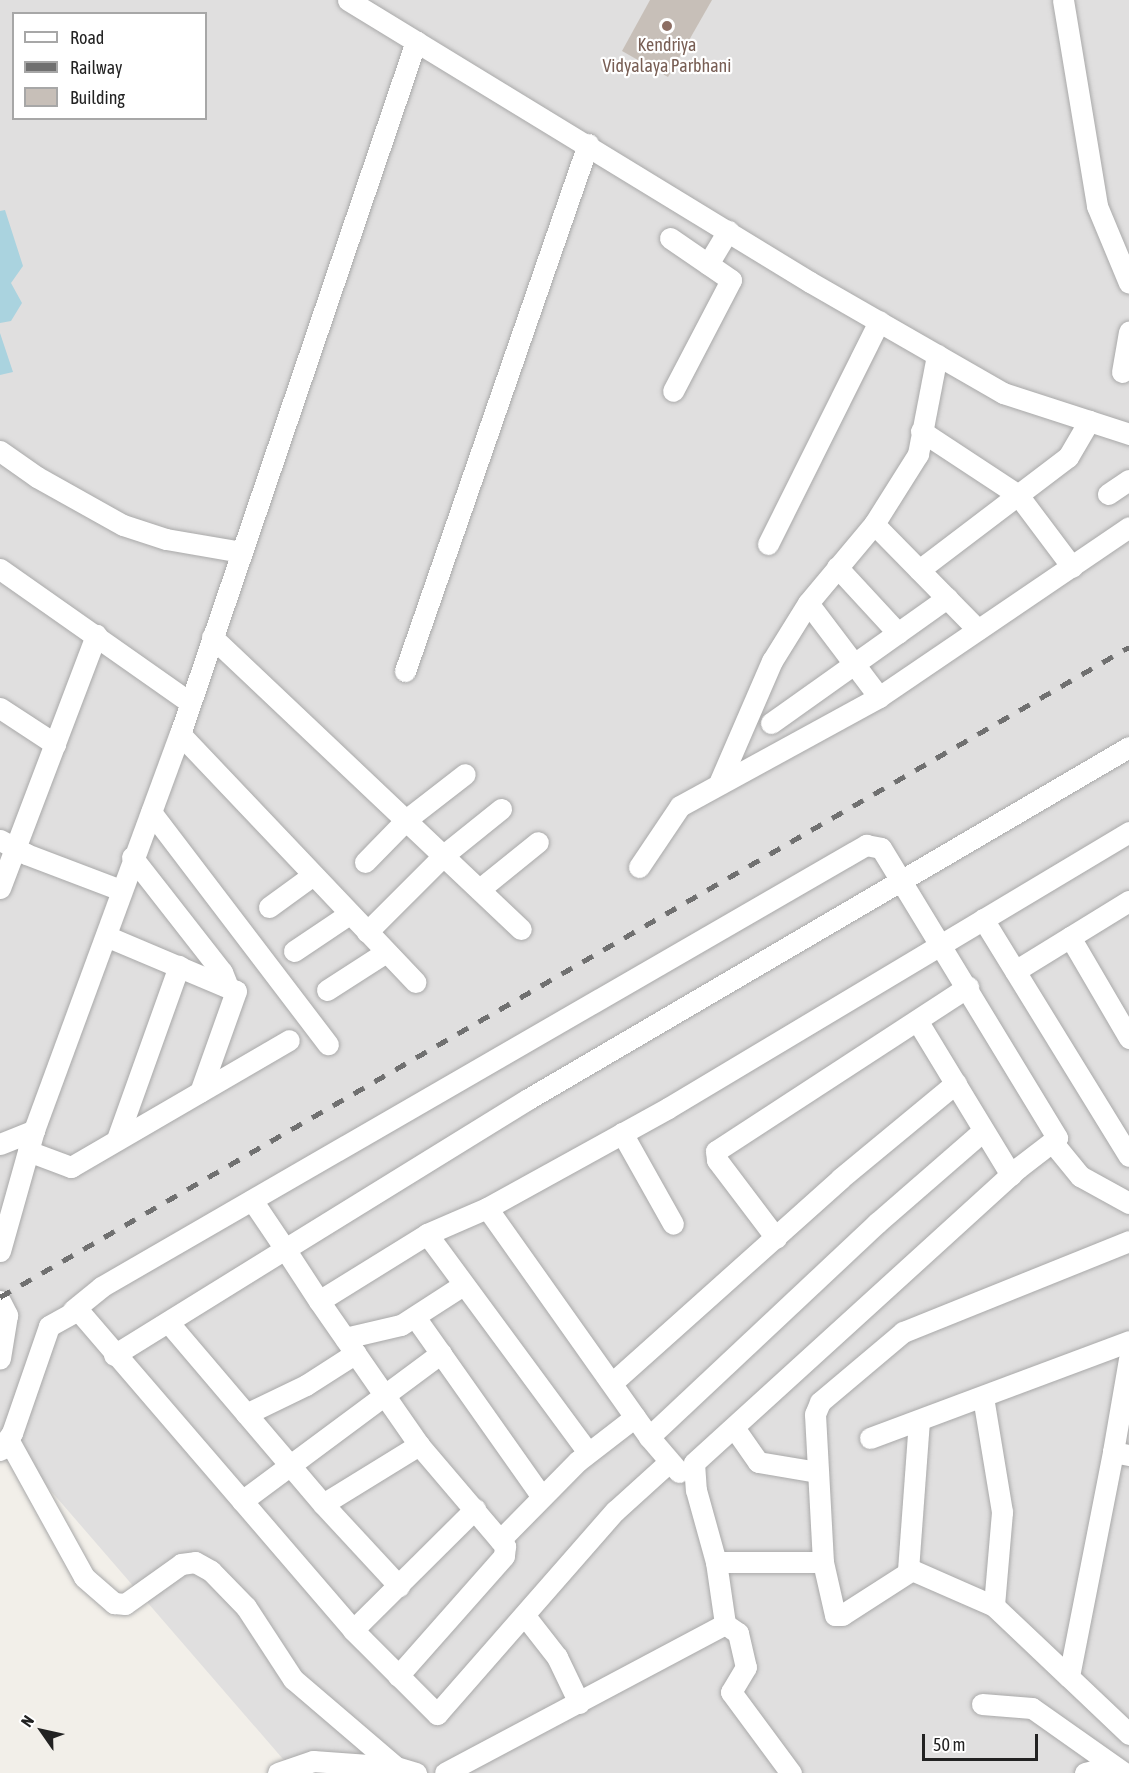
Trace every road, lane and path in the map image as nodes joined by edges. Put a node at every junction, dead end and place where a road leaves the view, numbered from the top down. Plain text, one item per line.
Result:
1 (348, 0) edge
2 (1063, 0) edge
3 (416, 41) junction
4 (588, 144) junction
5 (728, 231) junction
6 (670, 238) dead end
7 (708, 264) junction
8 (1129, 283) edge
9 (879, 321) junction
10 (1129, 332) edge
11 (937, 355) junction
12 (1122, 372) dead end
13 (673, 391) dead end
14 (1089, 421) junction
15 (921, 431) junction
16 (1129, 434) edge
17 (0, 451) edge
18 (1129, 480) edge
19 (1108, 494) dead end
20 (1018, 495) junction
21 (874, 524) junction
22 (1129, 527) edge
23 (768, 544) dead end
24 (241, 552) junction
25 (837, 567) junction
26 (1072, 567) junction
27 (0, 569) edge
28 (919, 570) junction
29 (947, 598) junction
30 (808, 603) junction
31 (978, 630) junction
32 (898, 633) junction
33 (96, 635) junction
34 (212, 637) junction
35 (854, 664) junction
36 (405, 671) dead end
37 (879, 697) junction
38 (188, 701) junction
39 (0, 708) edge
40 (771, 723) dead end
41 (180, 734) junction
42 (55, 744) junction
43 (1129, 747) edge
44 (465, 774) dead end
45 (720, 781) junction
46 (501, 809) dead end
47 (151, 812) junction
48 (407, 819) junction
49 (1129, 832) edge
50 (538, 842) dead end
51 (7, 845) edge
52 (445, 854) junction
53 (132, 857) junction
54 (365, 862) dead end
55 (639, 867) dead end
56 (313, 875) junction
57 (903, 880) junction
58 (0, 888) edge
59 (482, 888) junction
60 (121, 890) junction
61 (1129, 901) edge
62 (269, 907) dead end
63 (349, 914) junction
64 (983, 919) junction
65 (521, 929) dead end
66 (367, 932) junction
67 (106, 936) junction
68 (1070, 938) junction
69 (942, 944) junction
70 (294, 951) dead end
71 (386, 952) junction
72 (179, 966) junction
73 (1015, 971) junction
74 (415, 982) dead end
75 (228, 987) junction
76 (968, 987) junction
77 (327, 990) dead end
78 (918, 1022) junction
79 (1129, 1038) edge
80 (289, 1040) dead end
81 (328, 1044) dead end
82 (956, 1083) junction
83 (200, 1092) junction
84 (34, 1130) junction
85 (983, 1131) junction
86 (622, 1133) junction
87 (117, 1139) junction
88 (1053, 1143) junction
89 (0, 1144) edge
90 (28, 1151) junction
91 (1129, 1156) edge
92 (1011, 1175) junction
93 (8, 1200) edge
94 (252, 1200) junction
95 (1129, 1203) edge
96 (487, 1208) junction
97 (673, 1224) dead end
98 (427, 1234) junction
99 (776, 1238) junction
100 (1129, 1241) edge
101 (285, 1249) junction
102 (0, 1251) edge
103 (463, 1285) junction
104 (319, 1300) junction
105 (0, 1302) edge
106 (74, 1310) junction
107 (415, 1317) junction
108 (168, 1322) junction
109 (1129, 1341) edge
110 (350, 1346) junction
111 (1, 1348) edge
112 (441, 1353) junction
113 (114, 1355) junction
114 (1129, 1359) edge
115 (612, 1383) junction
116 (381, 1395) junction
117 (983, 1396) junction
118 (246, 1413) junction
119 (635, 1417) junction
120 (919, 1421) junction
121 (735, 1429) junction
122 (649, 1437) junction
123 (870, 1438) dead end
124 (419, 1445) junction
125 (4, 1446) edge
126 (588, 1452) junction
127 (1121, 1453) edge
128 (669, 1462) junction
129 (290, 1464) junction
130 (818, 1472) junction
131 (696, 1490) junction
132 (542, 1497) junction
133 (242, 1502) junction
134 (323, 1504) junction
135 (475, 1509) junction
136 (500, 1540) junction
137 (716, 1562) junction
138 (823, 1562) junction
139 (908, 1570) junction
140 (399, 1586) junction
141 (994, 1606) junction
142 (525, 1616) junction
143 (725, 1624) junction
144 (353, 1630) junction
145 (398, 1676) junction
146 (1069, 1677) junction
147 (579, 1703) junction
148 (982, 1704) dead end
149 (1129, 1734) edge
150 (1119, 1769) edge
151 (406, 1770) edge
152 (278, 1773) edge
153 (445, 1773) edge
154 (791, 1773) edge
155 (1085, 1773) edge

1 - 3 street
2 - 8 street
3 - 4 street
3 - 24 street
4 - 5 street
4 - 36 street
5 - 7 street
5 - 9 street
6 - 7 street
7 - 13 street
9 - 11 street
9 - 23 street
10 - 12 street
11 - 14 street
11 - 15 street
14 - 16 street
14 - 20 street
15 - 20 street
15 - 21 street
17 - 24 street
18 - 19 street
20 - 26 street
20 - 28 street
21 - 25 street
21 - 28 street
22 - 26 street
24 - 34 street
25 - 30 street
25 - 32 street
26 - 31 street
27 - 33 street
28 - 29 street
29 - 31 street
29 - 32 street
30 - 35 street
30 - 45 street
31 - 37 street
32 - 35 street
33 - 38 street
33 - 42 street
34 - 38 street
34 - 48 street
35 - 37 street
35 - 40 street
37 - 45 street
38 - 41 street
39 - 42 street
41 - 47 street
41 - 56 street
42 - 51 street
43 - 57 street
44 - 48 street
45 - 55 street
46 - 52 street
47 - 53 street
47 - 81 street
48 - 52 street
48 - 54 street
49 - 64 street
50 - 59 street
51 - 58 street
51 - 60 street
52 - 59 street
52 - 66 street
53 - 60 street
53 - 75 street
56 - 62 street
56 - 63 street
57 - 69 street
57 - 94 street
57 - 101 street
59 - 65 street
60 - 67 street
61 - 68 street
63 - 66 street
63 - 70 street
64 - 69 street
64 - 73 street
66 - 71 street
67 - 72 street
67 - 84 street
68 - 73 street
68 - 79 street
69 - 76 street
69 - 86 street
71 - 74 street
71 - 77 street
72 - 75 street
72 - 87 street
73 - 91 street
75 - 83 street
76 - 78 street
76 - 88 street
78 - 82 street
78 - 99 street
80 - 83 street
82 - 85 street
82 - 99 street
83 - 87 street
84 - 89 street
84 - 90 street
85 - 92 street
85 - 122 street
86 - 96 street
86 - 97 street
87 - 90 street
88 - 92 street
88 - 95 street
90 - 93 street
92 - 121 street
93 - 102 street
94 - 101 street
94 - 106 street
96 - 98 street
96 - 115 street
98 - 103 street
98 - 104 street
99 - 115 street
100 - 130 street
101 - 104 street
101 - 108 street
103 - 107 street
103 - 126 street
104 - 110 street
105 - 111 street
106 - 113 street
106 - 125 street
107 - 110 street
107 - 112 street
108 - 113 street
108 - 118 street
109 - 117 street
110 - 116 street
110 - 118 street
112 - 116 street
112 - 132 street
113 - 133 street
114 - 127 street
115 - 119 street
116 - 124 street
116 - 129 street
117 - 120 street
117 - 141 street
118 - 129 street
119 - 122 street
119 - 126 street
120 - 123 street
120 - 139 street
121 - 130 street
121 - 131 street
122 - 128 street
124 - 134 street
124 - 135 street
125 - 151 street
126 - 132 street
127 - 146 street
128 - 131 street
128 - 142 street
129 - 133 street
129 - 134 street
130 - 138 street
131 - 137 street
132 - 136 street
133 - 144 street
134 - 140 street
135 - 136 street
135 - 140 street
136 - 145 street
137 - 138 street
137 - 143 street
138 - 139 street
139 - 141 street
140 - 144 street
141 - 146 street
142 - 145 street
142 - 147 street
143 - 147 street
143 - 154 street
144 - 145 street
146 - 149 street
147 - 153 street
148 - 150 street
150 - 155 street
151 - 152 street

